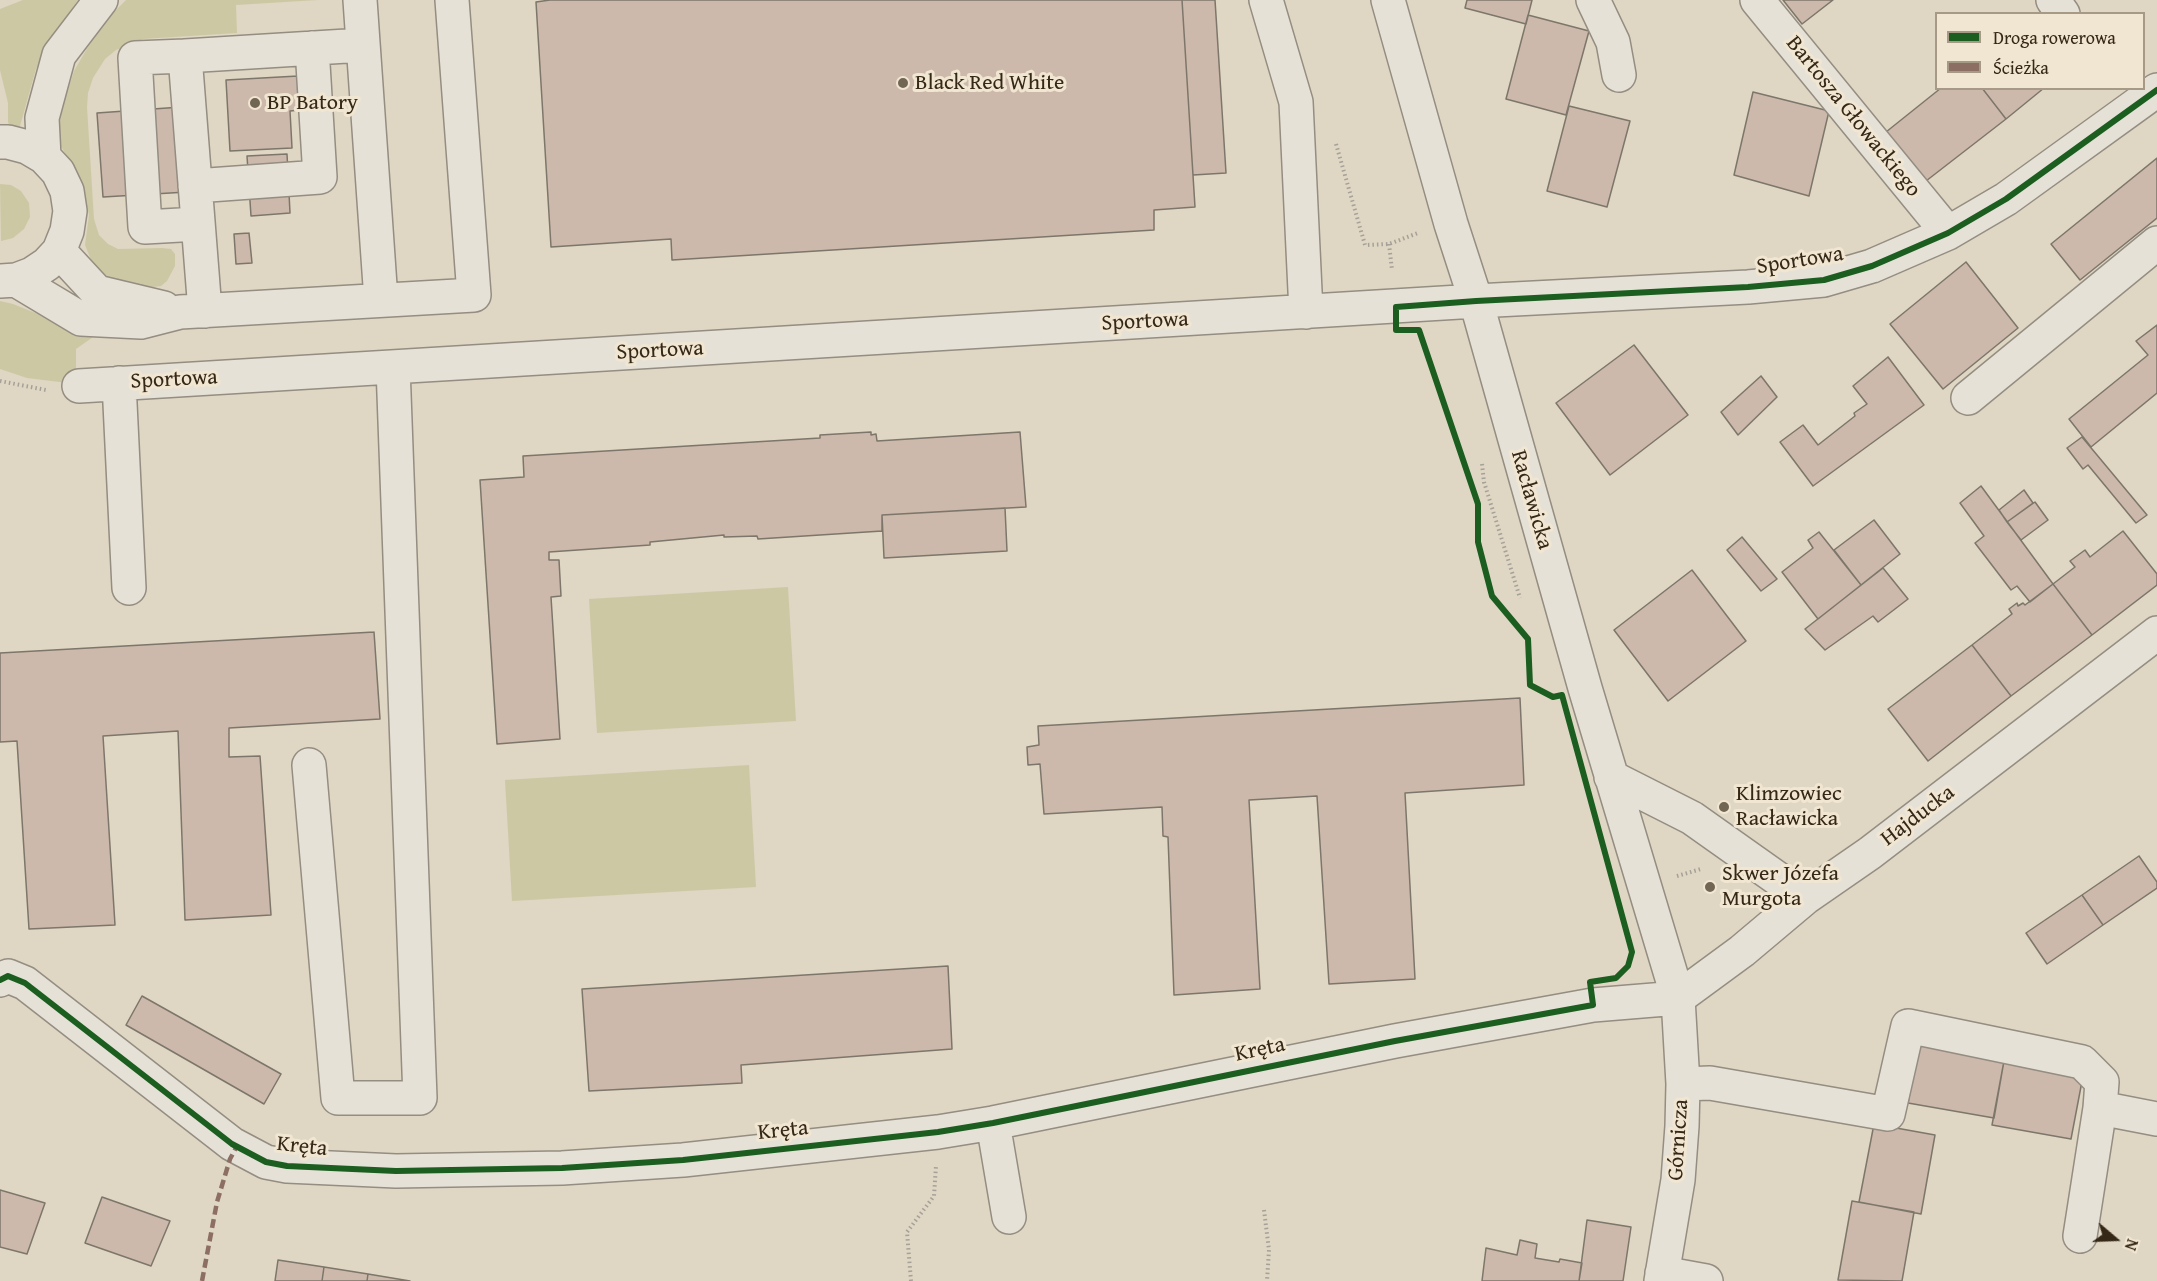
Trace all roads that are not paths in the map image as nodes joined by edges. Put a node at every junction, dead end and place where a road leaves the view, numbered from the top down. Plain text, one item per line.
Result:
1 (101, 0) edge
2 (360, 0) edge
3 (452, 0) edge
4 (1266, 0) edge
5 (1388, 0) edge
6 (1593, 0) edge
7 (1757, 0) edge
8 (363, 45) junction
9 (312, 48) junction
10 (184, 56) junction
11 (1619, 75) dead end
12 (2140, 94) edge
13 (0, 142) edge
14 (44, 157) junction
15 (195, 186) junction
16 (198, 224) junction
17 (1948, 233) junction
18 (2157, 243) edge
19 (59, 251) junction
20 (8, 280) edge
21 (381, 300) junction
22 (1476, 301) junction
23 (193, 311) junction
24 (1306, 312) junction
25 (393, 367) junction
26 (119, 383) junction
27 (79, 386) road end
28 (1968, 398) dead end
29 (129, 588) dead end
30 (2157, 633) edge
31 (309, 765) dead end
32 (1611, 777) junction
33 (1805, 898) junction
34 (12, 982) edge
35 (1678, 998) junction
36 (1683, 1084) junction
37 (2100, 1108) junction
38 (2157, 1119) edge
39 (993, 1123) junction
40 (1009, 1217) dead end
41 (2080, 1236) dead end
42 (1661, 1277) edge
43 (1706, 1281) edge

1 - 14 street
2 - 8 street
3 - 21 street
4 - 24 street
5 - 22 street, Racławicka
6 - 11 street
7 - 17 street, Bartosza Głowackiego
8 - 9 street
8 - 21 street
9 - 10 street
9 - 15 street
10 - 15 street
10 - 16 street
12 - 17 street, Sportowa
13 - 14 street
14 - 19 street
15 - 16 street
16 - 23 street
17 - 22 street, Sportowa
18 - 28 street
19 - 20 street
19 - 23 street
20 - 23 street
21 - 23 street
22 - 24 street, Sportowa
22 - 32 street, Racławicka
24 - 25 street, Sportowa
25 - 26 street, Sportowa
25 - 31 street
26 - 27 street, Sportowa
26 - 29 street
30 - 33 street, Hajducka
32 - 33 street
32 - 35 street, Racławicka
33 - 35 street, Hajducka
34 - 39 street, Kręta
35 - 36 street, Górnicza
35 - 39 street, Kręta
36 - 37 street
36 - 42 street, Górnicza
37 - 38 street
37 - 41 street
39 - 40 street
42 - 43 street

